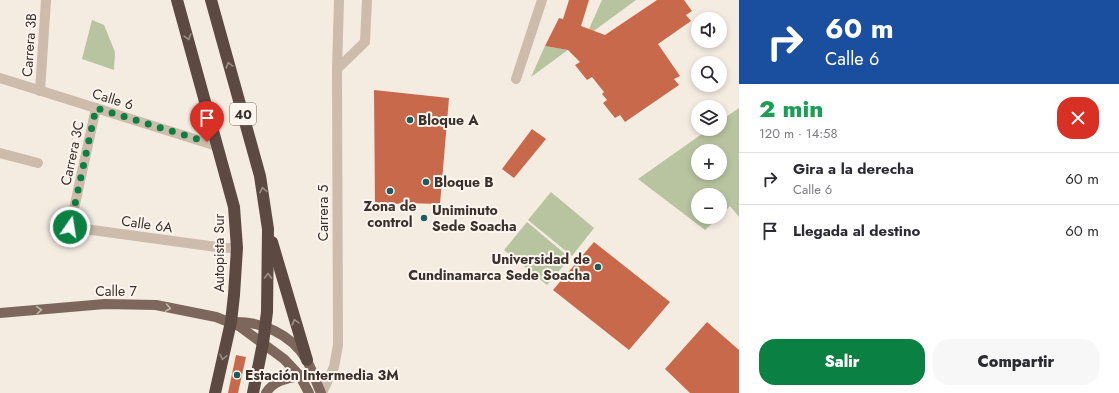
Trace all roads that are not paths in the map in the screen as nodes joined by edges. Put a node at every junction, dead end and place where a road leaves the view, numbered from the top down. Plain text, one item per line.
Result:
1 (46, 0) edge
2 (177, 0) edge
3 (211, 0) edge
4 (339, 0) edge
5 (367, 0) edge
6 (542, 0) edge
7 (337, 69) junction
8 (0, 78) edge
9 (516, 79) dead end
10 (40, 91) junction
11 (96, 108) junction
12 (217, 146) junction
13 (0, 152) edge
14 (38, 164) dead end
15 (54, 227) dead end
16 (70, 227) junction
17 (268, 229) junction
18 (236, 248) junction
19 (0, 313) edge
20 (231, 322) junction
21 (265, 326) junction
22 (263, 343) junction
23 (306, 360) junction
24 (300, 376) junction
25 (215, 393) edge
26 (253, 393) edge
27 (266, 393) edge
28 (309, 393) edge
29 (321, 393) edge

1 - 10 street, Carrera 3B
2 -> 12 highway, Autopista Sur / 40
17 -> 3 highway, 40
4 - 7 street, Carrera 5
5 - 7 street
6 - 9 street
7 - 29 street, Carrera 5
8 - 10 street, Calle 6
10 - 11 street, Calle 6
11 - 12 street, Calle 6
11 - 16 street, Carrera 3C
12 - 18 highway, Autopista Sur / 40
13 - 14 street
15 - 16 street, Calle 6A
16 - 18 street, Calle 6A
21 -> 17 highway, 40
23 -> 17 highway
18 - 20 highway, Autopista Sur / 40
19 -> 20 main road, Calle 7
20 - 21 main road
20 - 22 main road
20 -> 25 highway, Autopista Sur / 40
21 - 22 highway, 40
21 - 23 main road
22 - 24 main road
22 - 26 highway, 40
23 - 29 main road
24 - 27 main road
24 - 28 main road

